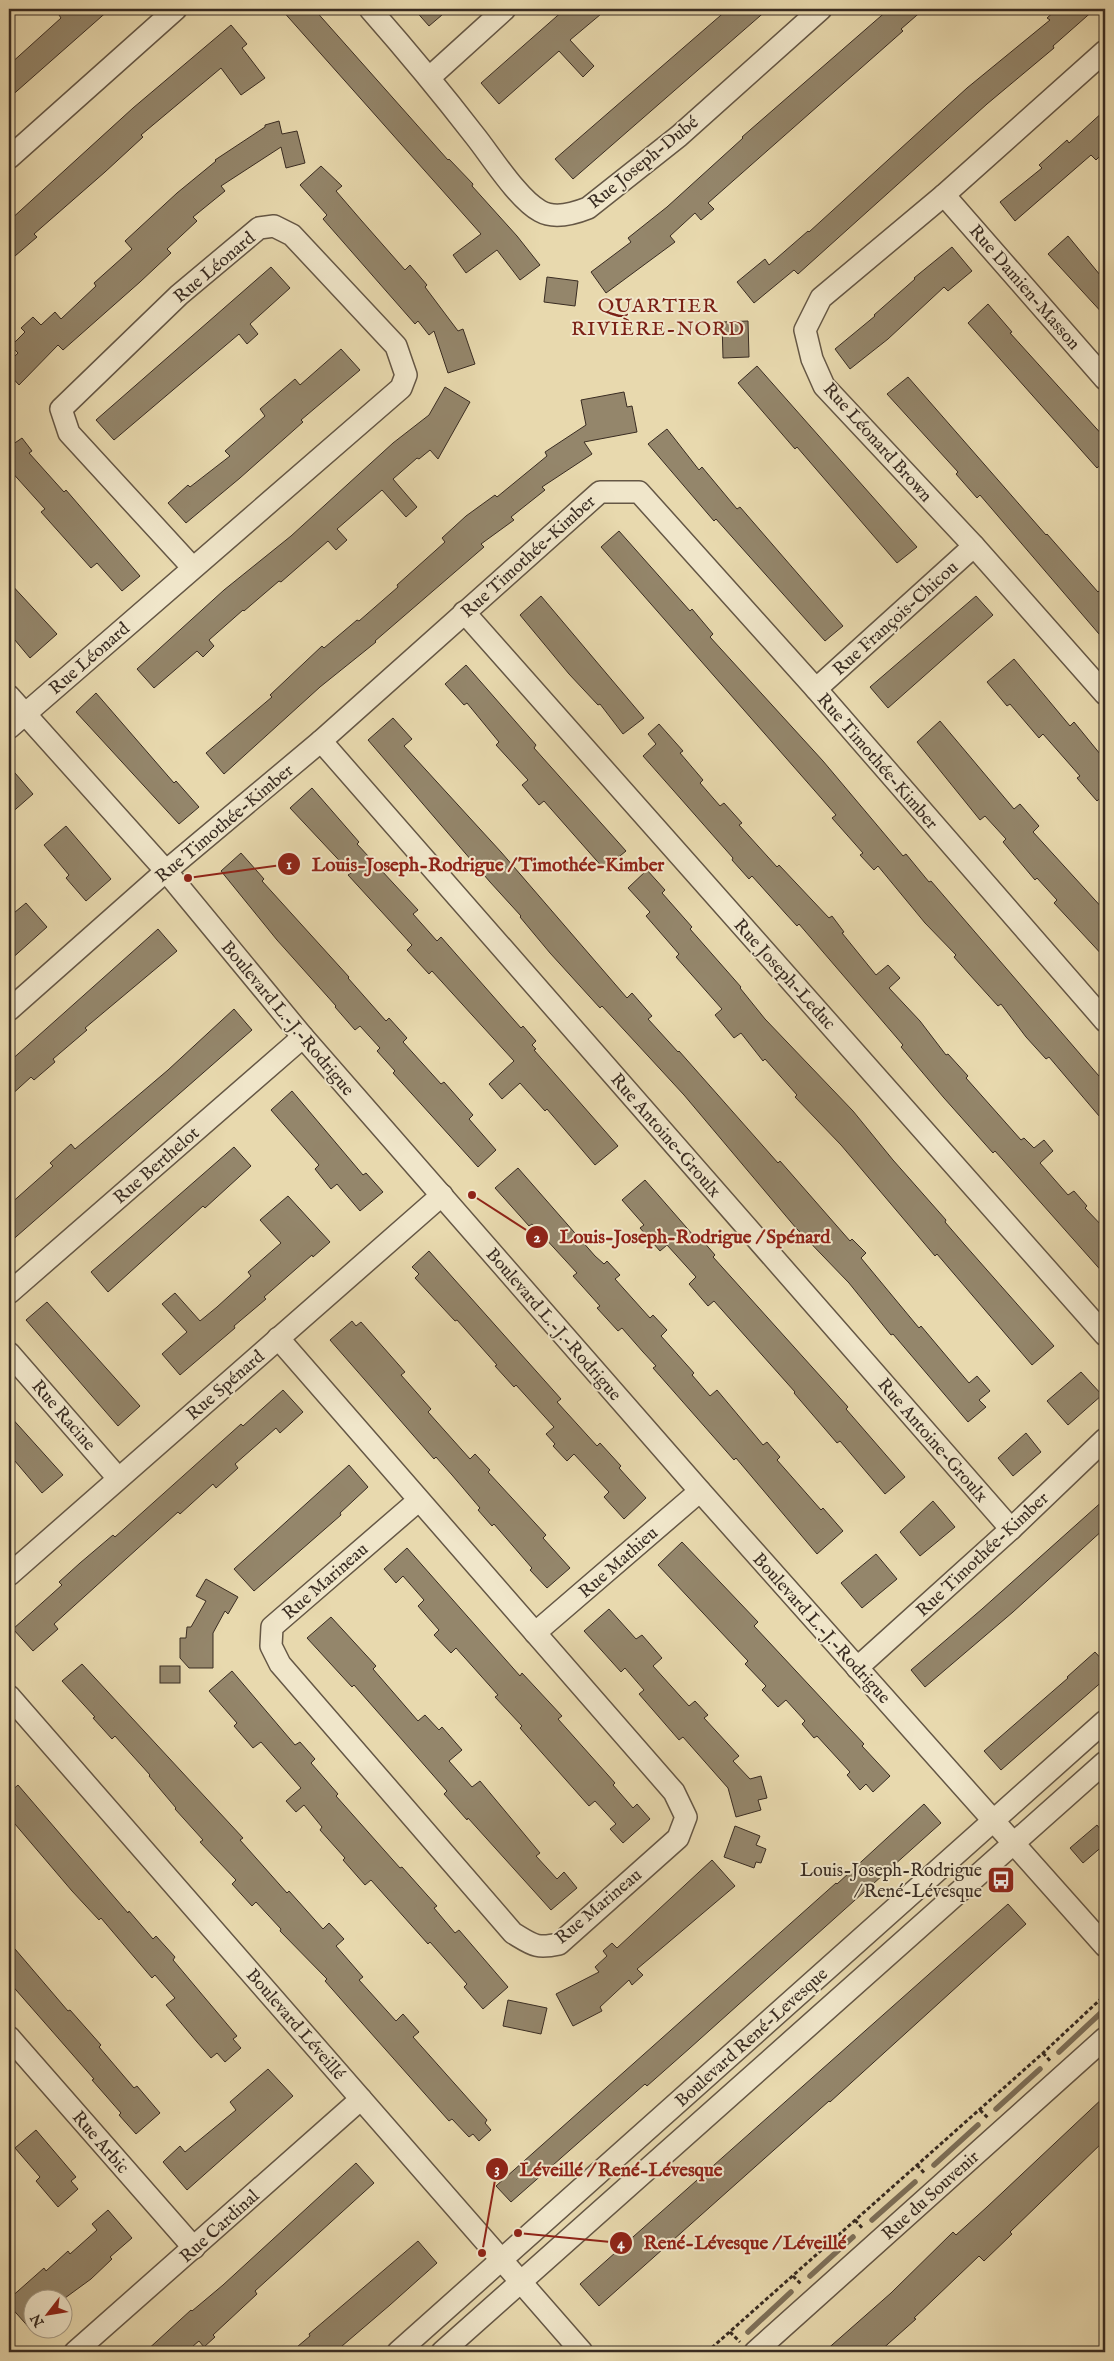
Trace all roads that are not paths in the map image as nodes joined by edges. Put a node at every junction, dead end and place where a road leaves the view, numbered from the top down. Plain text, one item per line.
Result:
1 (176, 9) edge
2 (370, 9) edge
3 (505, 9) edge
4 (821, 9) edge
5 (1104, 55) edge
6 (430, 78) junction
7 (9, 158) edge
8 (944, 195) junction
9 (1105, 379) edge
10 (974, 546) junction
11 (192, 568) junction
12 (464, 612) junction
13 (816, 689) junction
14 (1105, 694) edge
15 (9, 696) edge
16 (26, 714) junction
17 (9, 728) edge
18 (321, 741) junction
19 (166, 871) junction
20 (9, 1010) edge
21 (1105, 1021) edge
22 (303, 1037) junction
23 (442, 1196) junction
24 (9, 1293) edge
25 (1105, 1335) edge
26 (278, 1338) junction
27 (9, 1353) edge
28 (1105, 1439) edge
29 (118, 1478) junction
30 (700, 1491) junction
31 (418, 1500) junction
32 (1011, 1529) junction
33 (9, 1575) edge
34 (535, 1633) junction
35 (857, 1668) junction
36 (9, 1696) edge
37 (1105, 1721) edge
38 (1105, 1762) edge
39 (994, 1820) junction
40 (1014, 1843) junction
41 (1105, 1946) edge
42 (9, 2036) edge
43 (1105, 2038) edge
44 (361, 2099) junction
45 (194, 2248) junction
46 (502, 2260) junction
47 (521, 2283) junction
48 (75, 2352) edge
49 (398, 2352) edge
50 (442, 2352) edge
51 (582, 2352) edge
52 (755, 2352) edge

1 - 7 street
2 - 6 street, Rue Joseph-Dubé
3 - 6 street
4 - 6 street, Rue Joseph-Dubé
5 - 8 street, Rue Léonard Brown
8 - 9 street, Rue Damien-Masson
8 - 10 street, Rue Léonard Brown
10 - 13 street, Rue François-Chicou
10 - 14 street, Rue Léonard Brown
11 - 11 street, Rue Léonard
11 - 16 street, Rue Léonard
12 - 13 street, Rue Timothée-Kimber
12 - 18 street, Rue Timothée-Kimber
12 - 25 street, Rue Joseph-Leduc
13 - 21 street, Rue Timothée-Kimber
15 - 16 street, Boulevard L.-J.-Rodrigue
16 - 17 street, Rue Léonard
16 - 19 street, Boulevard L.-J.-Rodrigue
18 - 19 street, Rue Timothée-Kimber
18 - 32 street, Rue Antoine-Groulx
19 - 20 street, Rue Timothée-Kimber
19 - 22 street, Boulevard L.-J.-Rodrigue
22 - 23 street, Boulevard L.-J.-Rodrigue
22 - 24 street, Rue Berthelot
23 - 26 street, Rue Spénard
23 - 30 street, Boulevard L.-J.-Rodrigue
26 - 29 street, Rue Spénard
26 - 31 street, Rue Marineau
27 - 29 street, Rue Racine
28 - 32 street, Rue Timothée-Kimber
29 - 33 street, Rue Spénard
30 - 34 street, Rue Mathieu
30 - 35 street, Boulevard L.-J.-Rodrigue
31 - 34 street, Rue Marineau
31 - 34 street, Rue Marineau
32 - 35 street, Rue Timothée-Kimber
35 - 39 street, Boulevard L.-J.-Rodrigue
36 - 44 street, Boulevard Léveillé
37 - 39 street, Boulevard René-Levesque
38 - 40 street, Boulevard René-Levesque
39 - 40 street, Boulevard L.-J.-Rodrigue
39 - 46 street, Boulevard René-Levesque
40 - 41 street, Boulevard L.-J.-Rodrigue
40 - 47 street, Boulevard René-Levesque
42 - 45 street, Rue Arbic
43 - 52 street, Rue du Souvenir
44 - 45 street, Rue Cardinal
44 - 46 street, Boulevard Léveillé
45 - 48 street, Rue Cardinal
46 - 47 street, Boulevard Léveillé
46 - 49 street, Boulevard René-Levesque
47 - 50 street, Boulevard René-Levesque
47 - 51 street, Boulevard Léveillé

